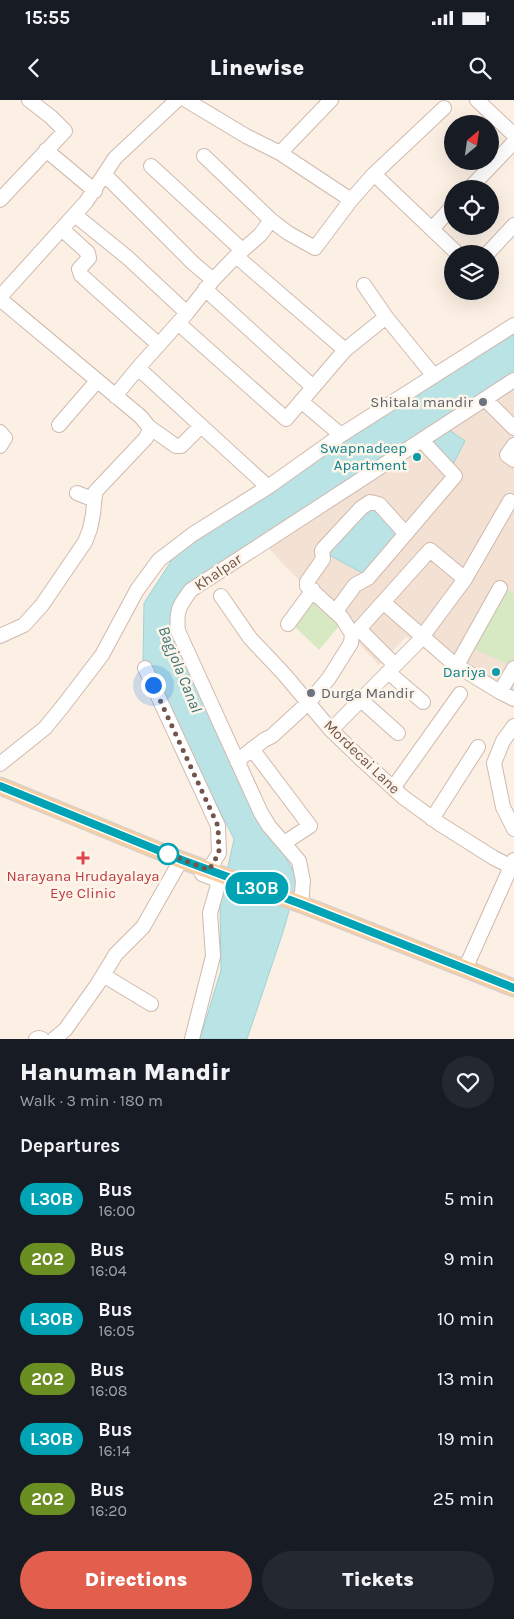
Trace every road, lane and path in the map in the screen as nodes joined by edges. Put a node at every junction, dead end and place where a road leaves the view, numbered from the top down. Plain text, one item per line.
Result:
1 (28, 100) edge
2 (177, 100) edge
3 (186, 100) edge
4 (478, 100) edge
5 (323, 102) edge
6 (444, 108) dead end
7 (514, 135) edge
8 (514, 142) edge
9 (46, 150) junction
10 (280, 153) junction
11 (204, 156) dead end
12 (151, 166) dead end
13 (374, 174) junction
14 (105, 175) junction
15 (478, 180) edge
16 (95, 190) junction
17 (0, 200) edge
18 (351, 200) junction
19 (75, 215) junction
20 (444, 216) edge
21 (271, 220) junction
22 (514, 225) edge
23 (432, 229) junction
24 (63, 230) junction
25 (449, 245) edge
26 (495, 245) edge
27 (239, 253) junction
28 (209, 285) junction
29 (364, 286) dead end
30 (1, 301) edge
31 (386, 317) junction
32 (183, 318) junction
33 (514, 325) edge
34 (159, 345) junction
35 (345, 350) junction
36 (138, 368) junction
37 (434, 376) junction
38 (514, 380) edge
39 (97, 381) junction
40 (313, 387) junction
41 (115, 396) junction
42 (484, 399) junction
43 (301, 401) junction
44 (59, 425) dead end
45 (201, 426) junction
46 (149, 427) junction
47 (514, 428) edge
48 (0, 432) edge
49 (340, 435) junction
50 (514, 445) edge
51 (0, 446) edge
52 (427, 446) dead end
53 (514, 460) edge
54 (268, 487) junction
55 (77, 493) dead end
56 (94, 497) junction
57 (510, 502) dead end
58 (406, 534) junction
59 (465, 579) junction
60 (500, 588) dead end
61 (314, 590) junction
62 (221, 596) dead end
63 (383, 602) junction
64 (336, 612) junction
65 (288, 624) dead end
66 (0, 636) edge
67 (423, 636) junction
68 (457, 666) junction
69 (145, 668) dead end
70 (392, 668) junction
71 (514, 668) edge
72 (500, 692) junction
73 (460, 694) dead end
74 (514, 699) edge
75 (361, 700) junction
76 (308, 702) junction
77 (424, 702) dead end
78 (514, 726) edge
79 (331, 730) junction
80 (398, 733) dead end
81 (478, 747) dead end
82 (252, 749) junction
83 (237, 760) junction
84 (0, 764) edge
85 (0, 786) edge
86 (393, 788) junction
87 (432, 819) junction
88 (514, 827) edge
89 (284, 843) junction
90 (180, 862) junction
91 (512, 863) edge
92 (212, 871) junction
93 (301, 904) junction
94 (465, 969) junction
95 (103, 975) junction
96 (514, 988) edge
97 (151, 1004) dead end
98 (36, 1039) edge
99 (42, 1039) edge
100 (54, 1039) edge
101 (192, 1039) edge

1 - 9 street
2 - 14 street
3 - 10 street
4 - 7 street
5 - 10 street
6 - 13 street
8 - 15 street
9 - 16 street
9 - 17 street
10 - 18 street
11 - 21 street
12 - 27 street
13 - 18 street
13 - 23 street
14 - 16 street
14 - 28 street
16 - 19 street
18 - 21 street
19 - 24 street
19 - 32 street
20 - 23 street
21 - 27 street
22 - 26 street
23 - 25 street
24 - 30 street
24 - 34 street
27 - 28 street
27 - 35 street
28 - 32 street
28 - 40 street
29 - 31 street
30 - 39 street
31 - 35 street
31 - 37 street
32 - 34 street
32 - 43 street
33 - 37 street
34 - 36 street
35 - 40 street
36 - 41 street
36 - 45 street
37 - 49 street
38 - 42 street, Khalpar
39 - 41 street
39 - 44 street
40 - 43 street
41 - 46 street
42 - 47 street
42 - 83 street, Khalpar
43 - 49 street
45 - 46 street
45 - 54 street
46 - 56 street
48 - 51 street
49 - 54 street
50 - 53 street
52 - 58 street
54 - 84 street
55 - 56 street
56 - 66 street
57 - 59 street
58 - 61 street
58 - 64 street
59 - 63 street
59 - 67 street
60 - 68 street
61 - 64 street
61 - 65 street
62 - 76 street, Mordecai Lane
63 - 67 street
63 - 70 street
64 - 76 street
67 - 68 street
67 - 70 street
68 - 72 street
69 - 92 street
70 - 75 street
70 - 77 street
71 - 72 street
72 - 74 street
73 - 86 street
75 - 79 street
75 - 80 street
76 - 79 street, Mordecai Lane
76 - 82 street
78 - 88 street
79 - 86 street, Mordecai Lane
81 - 87 street
82 - 83 street
82 - 89 street
83 - 89 street, Khalpar
85 - 90 main road
86 - 87 street, Mordecai Lane
87 - 91 street, Mordecai Lane
89 - 93 street, Khalpar
90 - 92 main road
90 - 95 street
90 - 101 street
91 - 94 street
92 - 93 main road
93 - 94 main road
94 - 96 main road
95 - 97 street
95 - 100 street
98 - 99 street

